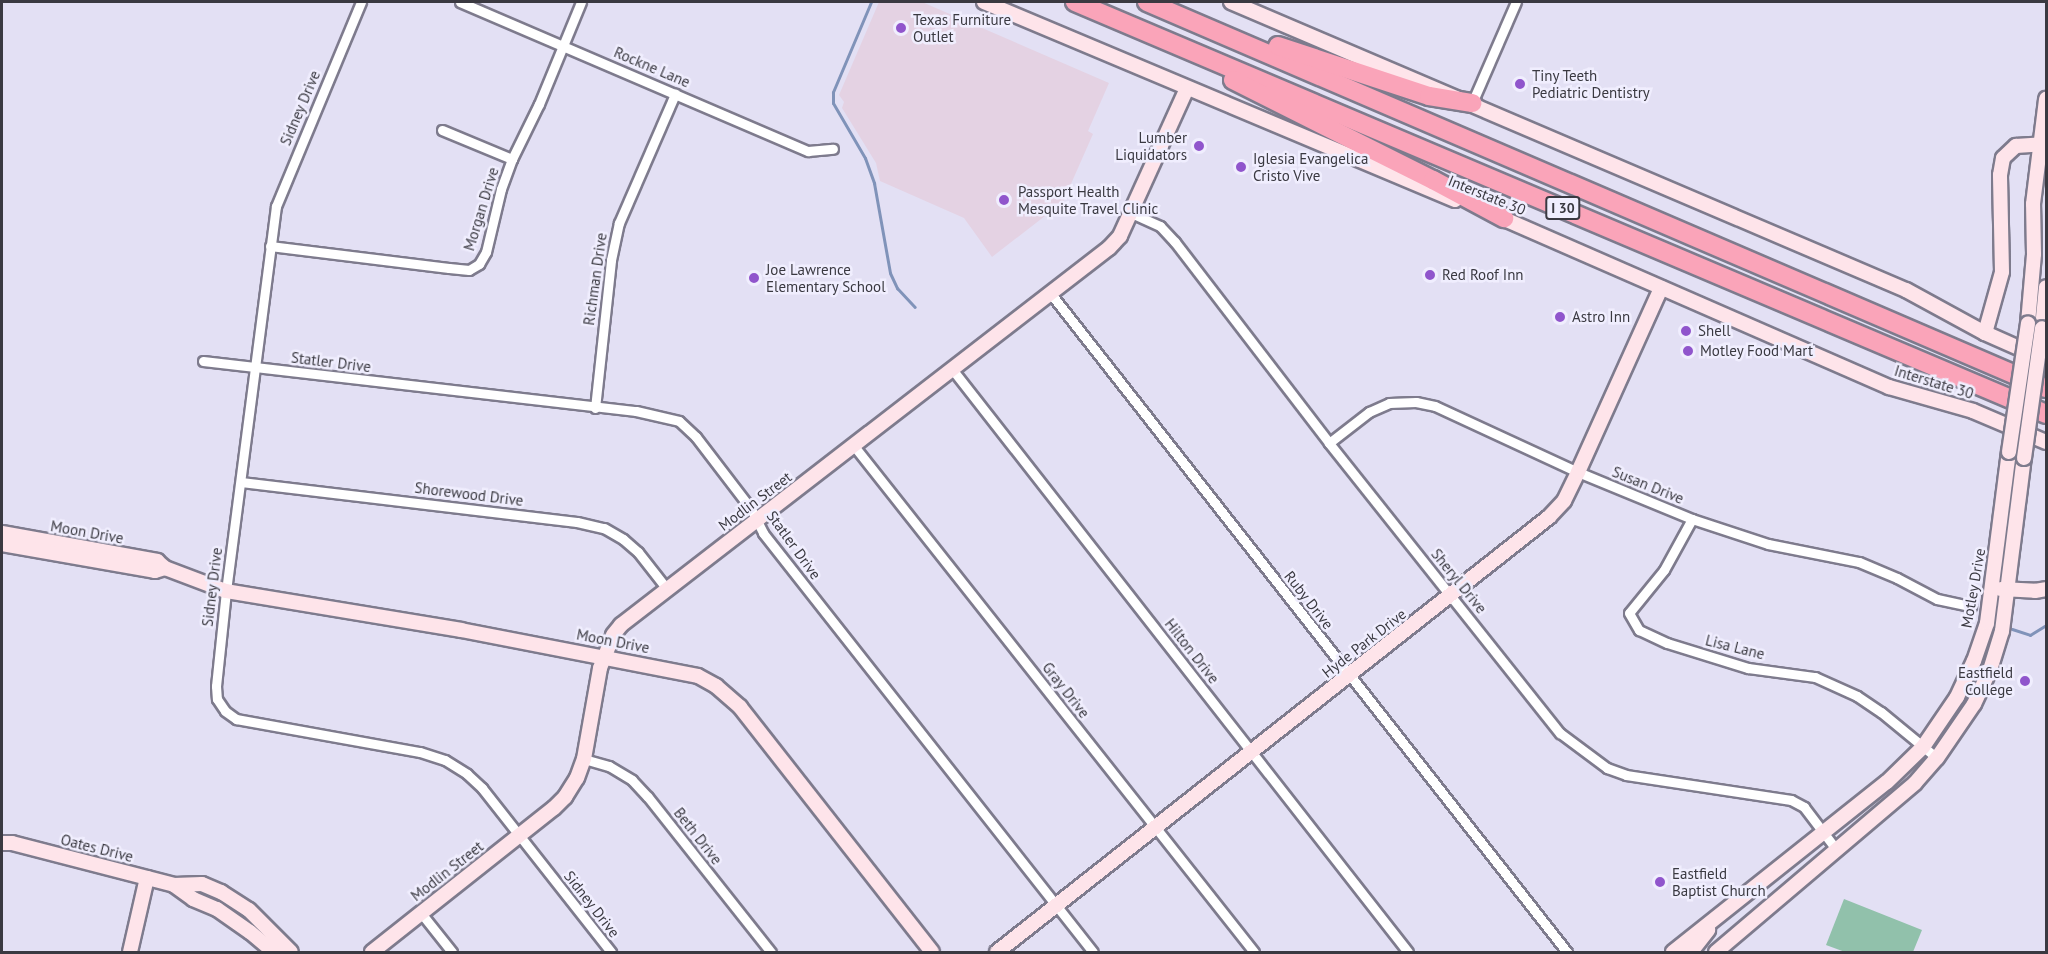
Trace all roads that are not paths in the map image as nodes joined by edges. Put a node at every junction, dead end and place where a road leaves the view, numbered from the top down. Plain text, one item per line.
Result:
1 (361, 2) edge
2 (460, 2) edge
3 (581, 2) edge
4 (984, 2) edge
5 (1075, 2) edge
6 (1147, 2) edge
7 (1231, 2) edge
8 (1516, 2) edge
9 (1168, 10) junction
10 (1129, 24) junction
11 (563, 46) junction
12 (1187, 88) junction
13 (675, 94) junction
14 (2046, 99) edge
15 (1472, 103) junction
16 (2045, 124) edge
17 (442, 130) dead end
18 (2043, 144) edge
19 (833, 149) dead end
20 (512, 159) junction
21 (1131, 213) junction
22 (1504, 218) junction
23 (270, 246) junction
24 (2046, 287) edge
25 (1661, 288) junction
26 (1051, 294) junction
27 (1985, 333) junction
28 (2046, 360) edge
29 (203, 361) dead end
30 (256, 369) junction
31 (952, 369) junction
32 (2046, 388) edge
33 (595, 408) junction
34 (2046, 414) edge
35 (2046, 442) edge
36 (1329, 443) junction
37 (854, 446) junction
38 (1578, 472) junction
39 (241, 482) junction
40 (1692, 519) junction
41 (757, 521) junction
42 (2, 533) edge
43 (2, 544) edge
44 (165, 567) junction
45 (1993, 588) junction
46 (668, 589) junction
47 (2008, 589) junction
48 (2046, 589) edge
49 (226, 591) junction
50 (1452, 595) junction
51 (1971, 606) dead end
52 (603, 656) junction
53 (1350, 676) junction
54 (1923, 747) junction
55 (1252, 752) junction
56 (1937, 758) junction
57 (584, 759) junction
58 (1156, 828) junction
59 (1824, 835) junction
60 (519, 836) junction
61 (5, 841) edge
62 (1836, 849) junction
63 (147, 878) junction
64 (174, 885) junction
65 (1057, 906) junction
66 (420, 913) junction
67 (1712, 923) junction
68 (130, 952) edge
69 (274, 952) edge
70 (291, 952) edge
71 (372, 952) edge
72 (452, 952) edge
73 (611, 952) edge
74 (771, 952) edge
75 (932, 952) edge
76 (997, 952) edge
77 (1093, 952) edge
78 (1254, 952) edge
79 (1408, 952) edge
80 (1567, 952) edge
81 (1673, 952) edge
82 (1691, 952) edge
83 (1716, 952) edge

1 - 23 street, Sidney Drive
2 - 11 street, Rockne Lane
3 - 11 street, Morgan Drive
4 - 12 main road, Interstate 30
5 - 10 highway, I 30
6 - 9 highway, I 30
7 - 15 main road
8 - 15 street
9 - 15 highway
9 - 32 highway, I 30
10 - 22 highway
10 - 34 highway, I 30
11 - 13 street, Rockne Lane
11 - 20 street, Morgan Drive
12 - 21 main road, Modlin Street
12 - 22 main road, Interstate 30
13 - 19 street, Rockne Lane
13 - 33 street, Richman Drive
14 - 16 main road, Motley Drive
15 - 27 main road
16 - 18 main road, Motley Drive
17 - 20 street
18 - 27 main road
18 - 45 main road, Motley Drive, bridge
20 - 23 street, Morgan Drive
21 - 26 main road, Modlin Street
21 - 36 street, Sheryl Drive
22 - 25 main road, Interstate 30
23 - 30 street, Sidney Drive
24 - 47 main road, bridge
25 - 35 main road, Interstate 30
25 - 38 main road, Hyde Park Drive
26 - 31 main road, Modlin Street
26 - 53 street, Ruby Drive
27 - 28 main road
29 - 30 street, Statler Drive
30 - 33 street, Statler Drive
30 - 39 street, Sidney Drive
31 - 37 main road, Modlin Street
31 - 55 street, Hilton Drive
33 - 41 street, Statler Drive
36 - 38 street, Susan Drive
36 - 50 street, Sheryl Drive
37 - 41 main road, Modlin Street
37 - 58 street, Gray Drive
38 - 40 street, Susan Drive
38 - 50 main road, Hyde Park Drive
39 - 46 street, Shorewood Drive
39 - 49 street, Sidney Drive
40 - 51 street, Susan Drive
40 - 54 street, Lisa Lane
41 - 46 main road, Modlin Street
41 - 65 street, Statler Drive
42 - 44 main road, Moon Drive
43 - 44 main road, Moon Drive
44 - 49 main road, Moon Drive
45 - 47 main road
45 - 54 main road, Motley Drive
46 - 52 main road, Modlin Street
47 - 48 main road
47 - 56 main road
49 - 52 main road, Moon Drive
49 - 60 street, Sidney Drive
50 - 53 main road, Hyde Park Drive
50 - 59 street, Sheryl Drive
52 - 57 main road, Modlin Street
52 - 75 main road, Moon Drive
53 - 55 main road, Hyde Park Drive
53 - 80 street, Ruby Drive
54 - 56 street, Lisa Lane
54 - 59 main road, Motley Drive
55 - 58 main road, Hyde Park Drive
55 - 79 street, Hilton Drive
56 - 62 main road
57 - 60 main road, Modlin Street
57 - 74 street, Beth Drive
58 - 65 main road, Hyde Park Drive
58 - 78 street, Gray Drive
59 - 62 street, Sheryl Drive
59 - 67 main road, Motley Drive
60 - 66 main road, Modlin Street
60 - 73 street, Sidney Drive
61 - 63 main road, Oates Drive
62 - 83 main road
63 - 64 main road, Oates Drive
63 - 68 main road
64 - 69 main road, Oates Drive
64 - 70 main road, Oates Drive
65 - 76 main road, Hyde Park Drive
65 - 77 street, Statler Drive
66 - 71 main road, Modlin Street
66 - 72 street
67 - 81 main road, Motley Drive
67 - 82 main road

